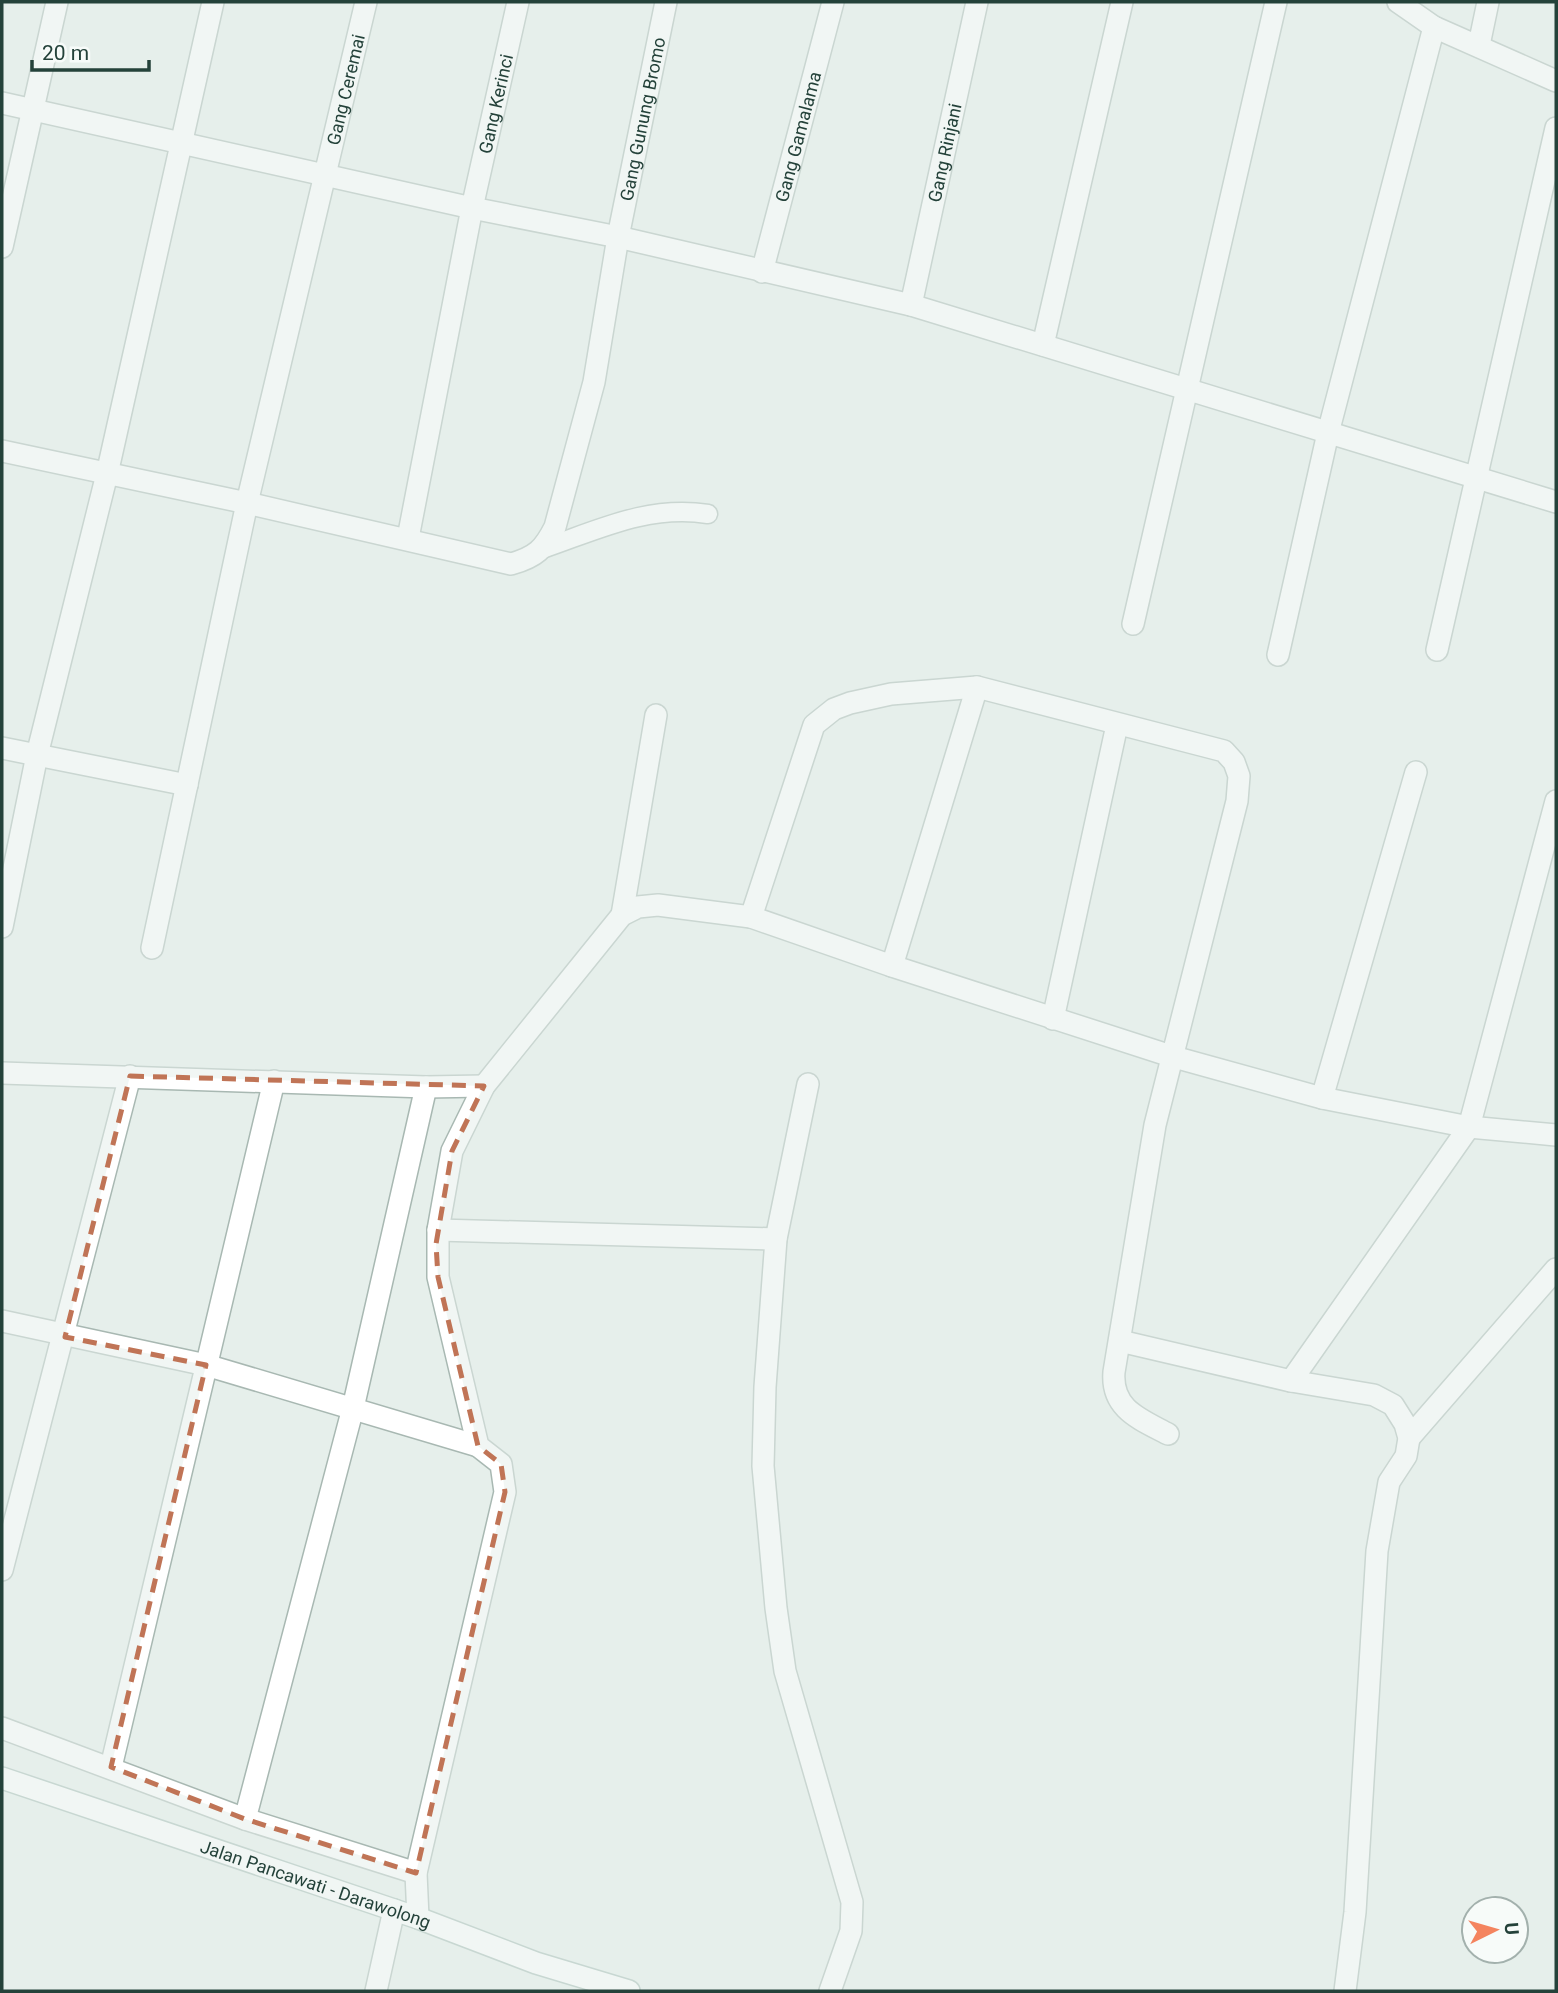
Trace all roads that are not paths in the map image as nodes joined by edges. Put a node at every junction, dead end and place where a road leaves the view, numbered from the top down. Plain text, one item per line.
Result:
1 (57, 2) edge
2 (212, 2) edge
3 (366, 2) edge
4 (518, 2) edge
5 (666, 2) edge
6 (833, 2) edge
7 (977, 2) edge
8 (1122, 2) edge
9 (1276, 2) edge
10 (1398, 2) edge
11 (1488, 2) edge
12 (1434, 27) junction
13 (1479, 45) junction
14 (1556, 81) edge
15 (2, 103) edge
16 (33, 110) junction
17 (1556, 128) edge
18 (181, 143) junction
19 (327, 176) junction
20 (472, 208) junction
21 (618, 237) junction
22 (2, 247) edge
23 (762, 272) junction
24 (911, 305) junction
25 (1043, 345) junction
26 (1185, 389) junction
27 (1328, 433) junction
28 (2, 451) edge
29 (107, 474) junction
30 (1475, 477) junction
31 (1556, 502) edge
32 (247, 503) junction
33 (708, 514) dead end
34 (408, 538) junction
35 (545, 548) junction
36 (1133, 624) dead end
37 (1437, 650) dead end
38 (1278, 655) dead end
39 (977, 687) junction
40 (656, 715) dead end
41 (1117, 725) junction
42 (2, 748) edge
43 (37, 755) junction
44 (1416, 772) dead end
45 (187, 785) junction
46 (1556, 801) edge
47 (622, 915) junction
48 (751, 917) junction
49 (2, 927) edge
50 (152, 948) dead end
51 (892, 966) junction
52 (1053, 1018) junction
53 (1174, 1057) junction
54 (2, 1073) edge
55 (130, 1076) junction
56 (274, 1082) junction
57 (808, 1084) dead end
58 (484, 1086) junction
59 (426, 1087) junction
60 (1322, 1098) junction
61 (1469, 1127) junction
62 (1556, 1135) edge
63 (438, 1230) junction
64 (776, 1239) junction
65 (1556, 1269) edge
66 (2, 1321) edge
67 (65, 1337) junction
68 (1120, 1341) junction
69 (206, 1365) junction
70 (1291, 1381) junction
71 (353, 1408) junction
72 (1168, 1434) dead end
73 (1409, 1438) junction
74 (478, 1446) junction
75 (2, 1570) edge
76 (2, 1728) edge
77 (111, 1767) junction
78 (2, 1778) edge
79 (245, 1819) junction
80 (416, 1873) junction
81 (394, 1910) junction
82 (418, 1917) junction
83 (376, 1991) edge
84 (629, 1991) edge
85 (830, 1991) edge
86 (1345, 1991) edge

1 - 16 street
2 - 18 street
3 - 19 street, Gang Ceremai
4 - 20 street, Gang Kerinci
5 - 21 street, Gang Gunung Bromo
6 - 23 street, Gang Gamalama
7 - 24 street, Gang Rinjani
8 - 25 street
9 - 26 street
10 - 12 street
11 - 13 street
12 - 13 street
12 - 27 street
13 - 14 street
15 - 16 street
16 - 18 street
16 - 22 street
17 - 30 street
18 - 19 street
18 - 29 street
19 - 20 street
19 - 32 street, Gang Ceremai
20 - 21 street
20 - 34 street, Gang Kerinci
21 - 23 street
21 - 35 street, Gang Gunung Bromo
23 - 24 street
24 - 25 street
25 - 26 street
26 - 27 street
26 - 36 street
27 - 30 street
27 - 38 street
28 - 29 street
29 - 32 street
29 - 43 street
30 - 31 street
30 - 37 street
32 - 34 street
32 - 45 street, Gang Ceremai
33 - 35 lane
34 - 35 street
39 - 41 street
39 - 48 street
39 - 51 street
40 - 47 street
41 - 52 street
41 - 53 street
42 - 43 street
43 - 45 street
43 - 49 street
44 - 60 street
45 - 50 street, Gang Ceremai
46 - 61 street
47 - 48 street
47 - 58 street
48 - 51 street
51 - 52 street
52 - 53 street
53 - 60 street
53 - 68 street
54 - 55 street
55 - 56 street
55 - 67 street
56 - 59 street
56 - 69 street
57 - 64 street
58 - 59 street
58 - 63 street
59 - 71 street
60 - 61 street
61 - 62 street
61 - 70 street
63 - 64 street
63 - 74 street
64 - 85 street
65 - 73 street
66 - 67 street
67 - 69 street
67 - 75 street
68 - 70 street
68 - 72 street
69 - 71 street
69 - 77 street
70 - 73 street
71 - 74 street
71 - 79 street
73 - 86 street
74 - 80 street
76 - 77 street
77 - 79 street
78 - 81 street, Jalan Pancawati - Darawolong
79 - 80 street
80 - 82 street
81 - 82 street, Jalan Pancawati - Darawolong
81 - 83 street
82 - 84 street, Jalan Pancawati - Darawolong

